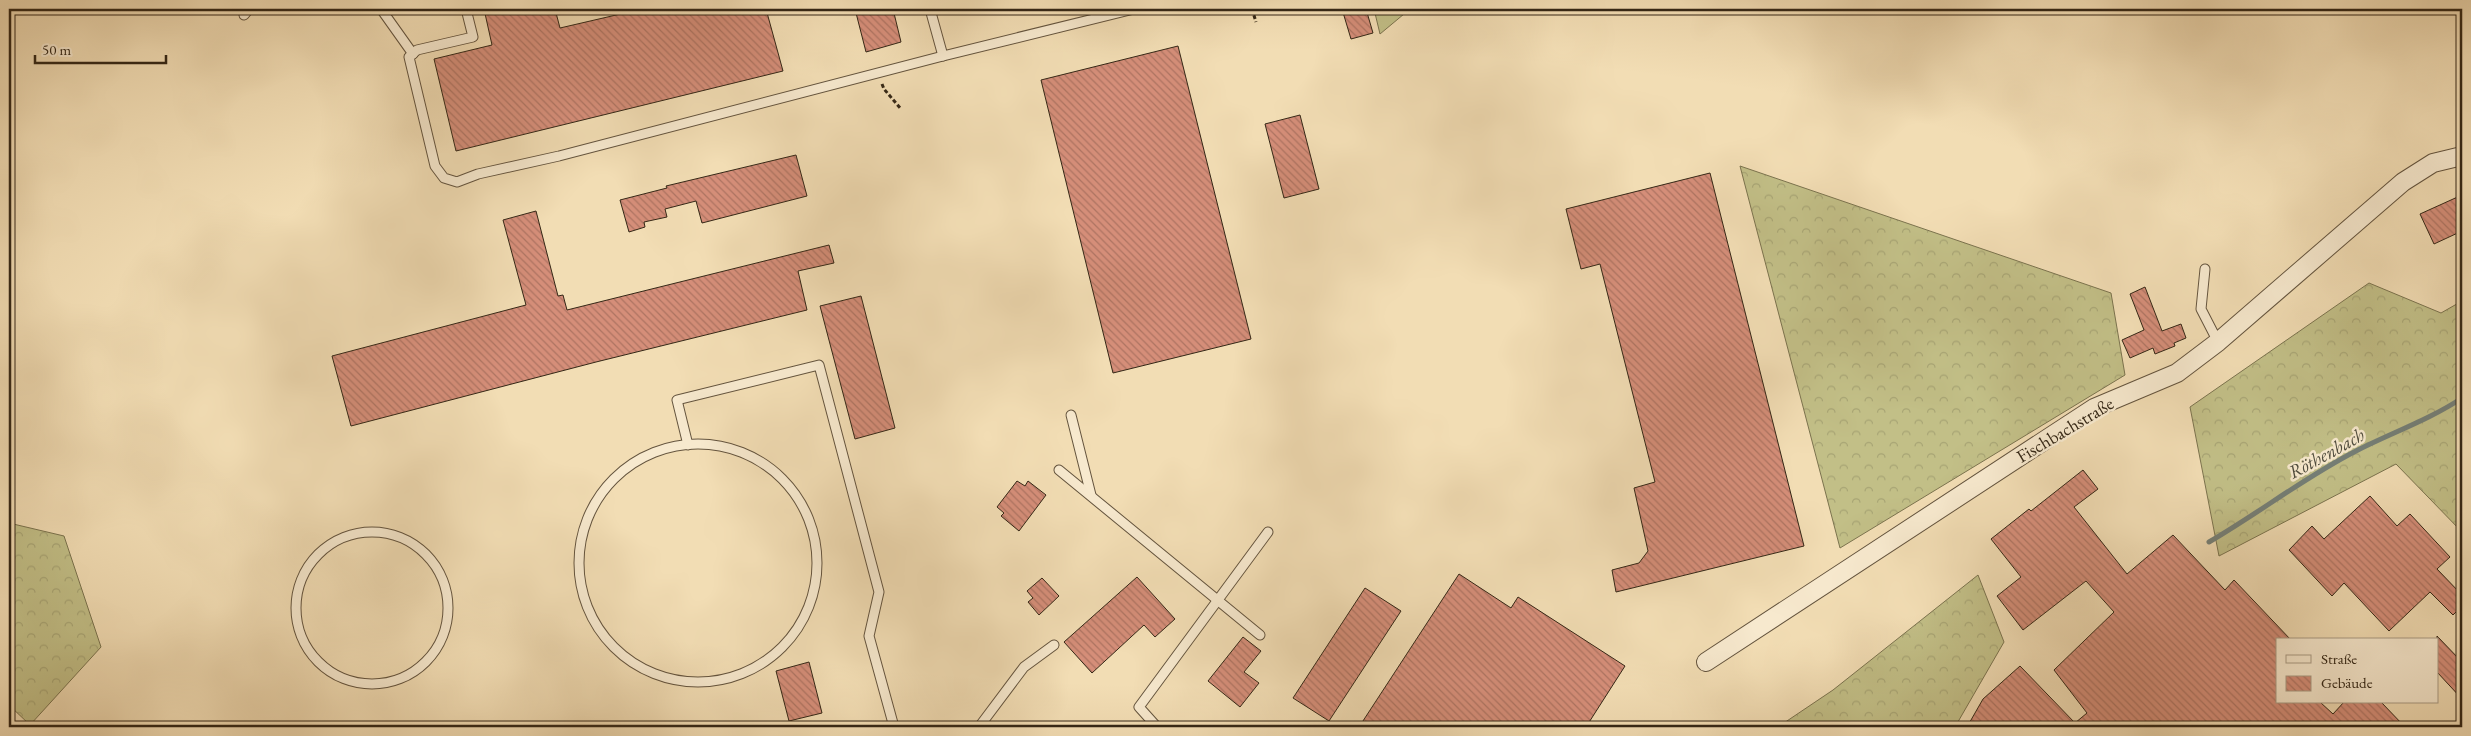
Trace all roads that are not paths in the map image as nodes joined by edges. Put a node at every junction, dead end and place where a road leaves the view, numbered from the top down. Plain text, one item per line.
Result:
1 (380, 9) edge
2 (466, 9) edge
3 (930, 9) edge
4 (1134, 9) edge
5 (413, 54) junction
6 (943, 56) junction
7 (2462, 156) edge
8 (2205, 269) dead end
9 (2218, 342) junction
10 (1071, 416) dead end
11 (688, 444) junction
12 (1058, 470) dead end
13 (1091, 495) junction
14 (1268, 532) dead end
15 (1218, 600) junction
16 (298, 626) joint
17 (1260, 635) dead end
18 (1054, 644) dead end
19 (1706, 662) dead end
20 (894, 727) edge
21 (979, 727) edge
22 (1156, 727) edge

1 - 5 lane
2 - 5 lane
3 - 6 lane
4 - 6 lane
5 - 6 lane
7 - 9 street, Fischbachstraße
8 - 9 lane
9 - 19 street, Fischbachstraße
10 - 13 lane
11 - 11 lane
11 - 20 lane
12 - 13 lane
13 - 15 lane
14 - 15 lane
15 - 17 lane
15 - 22 lane
16 - 16 lane
18 - 21 lane

